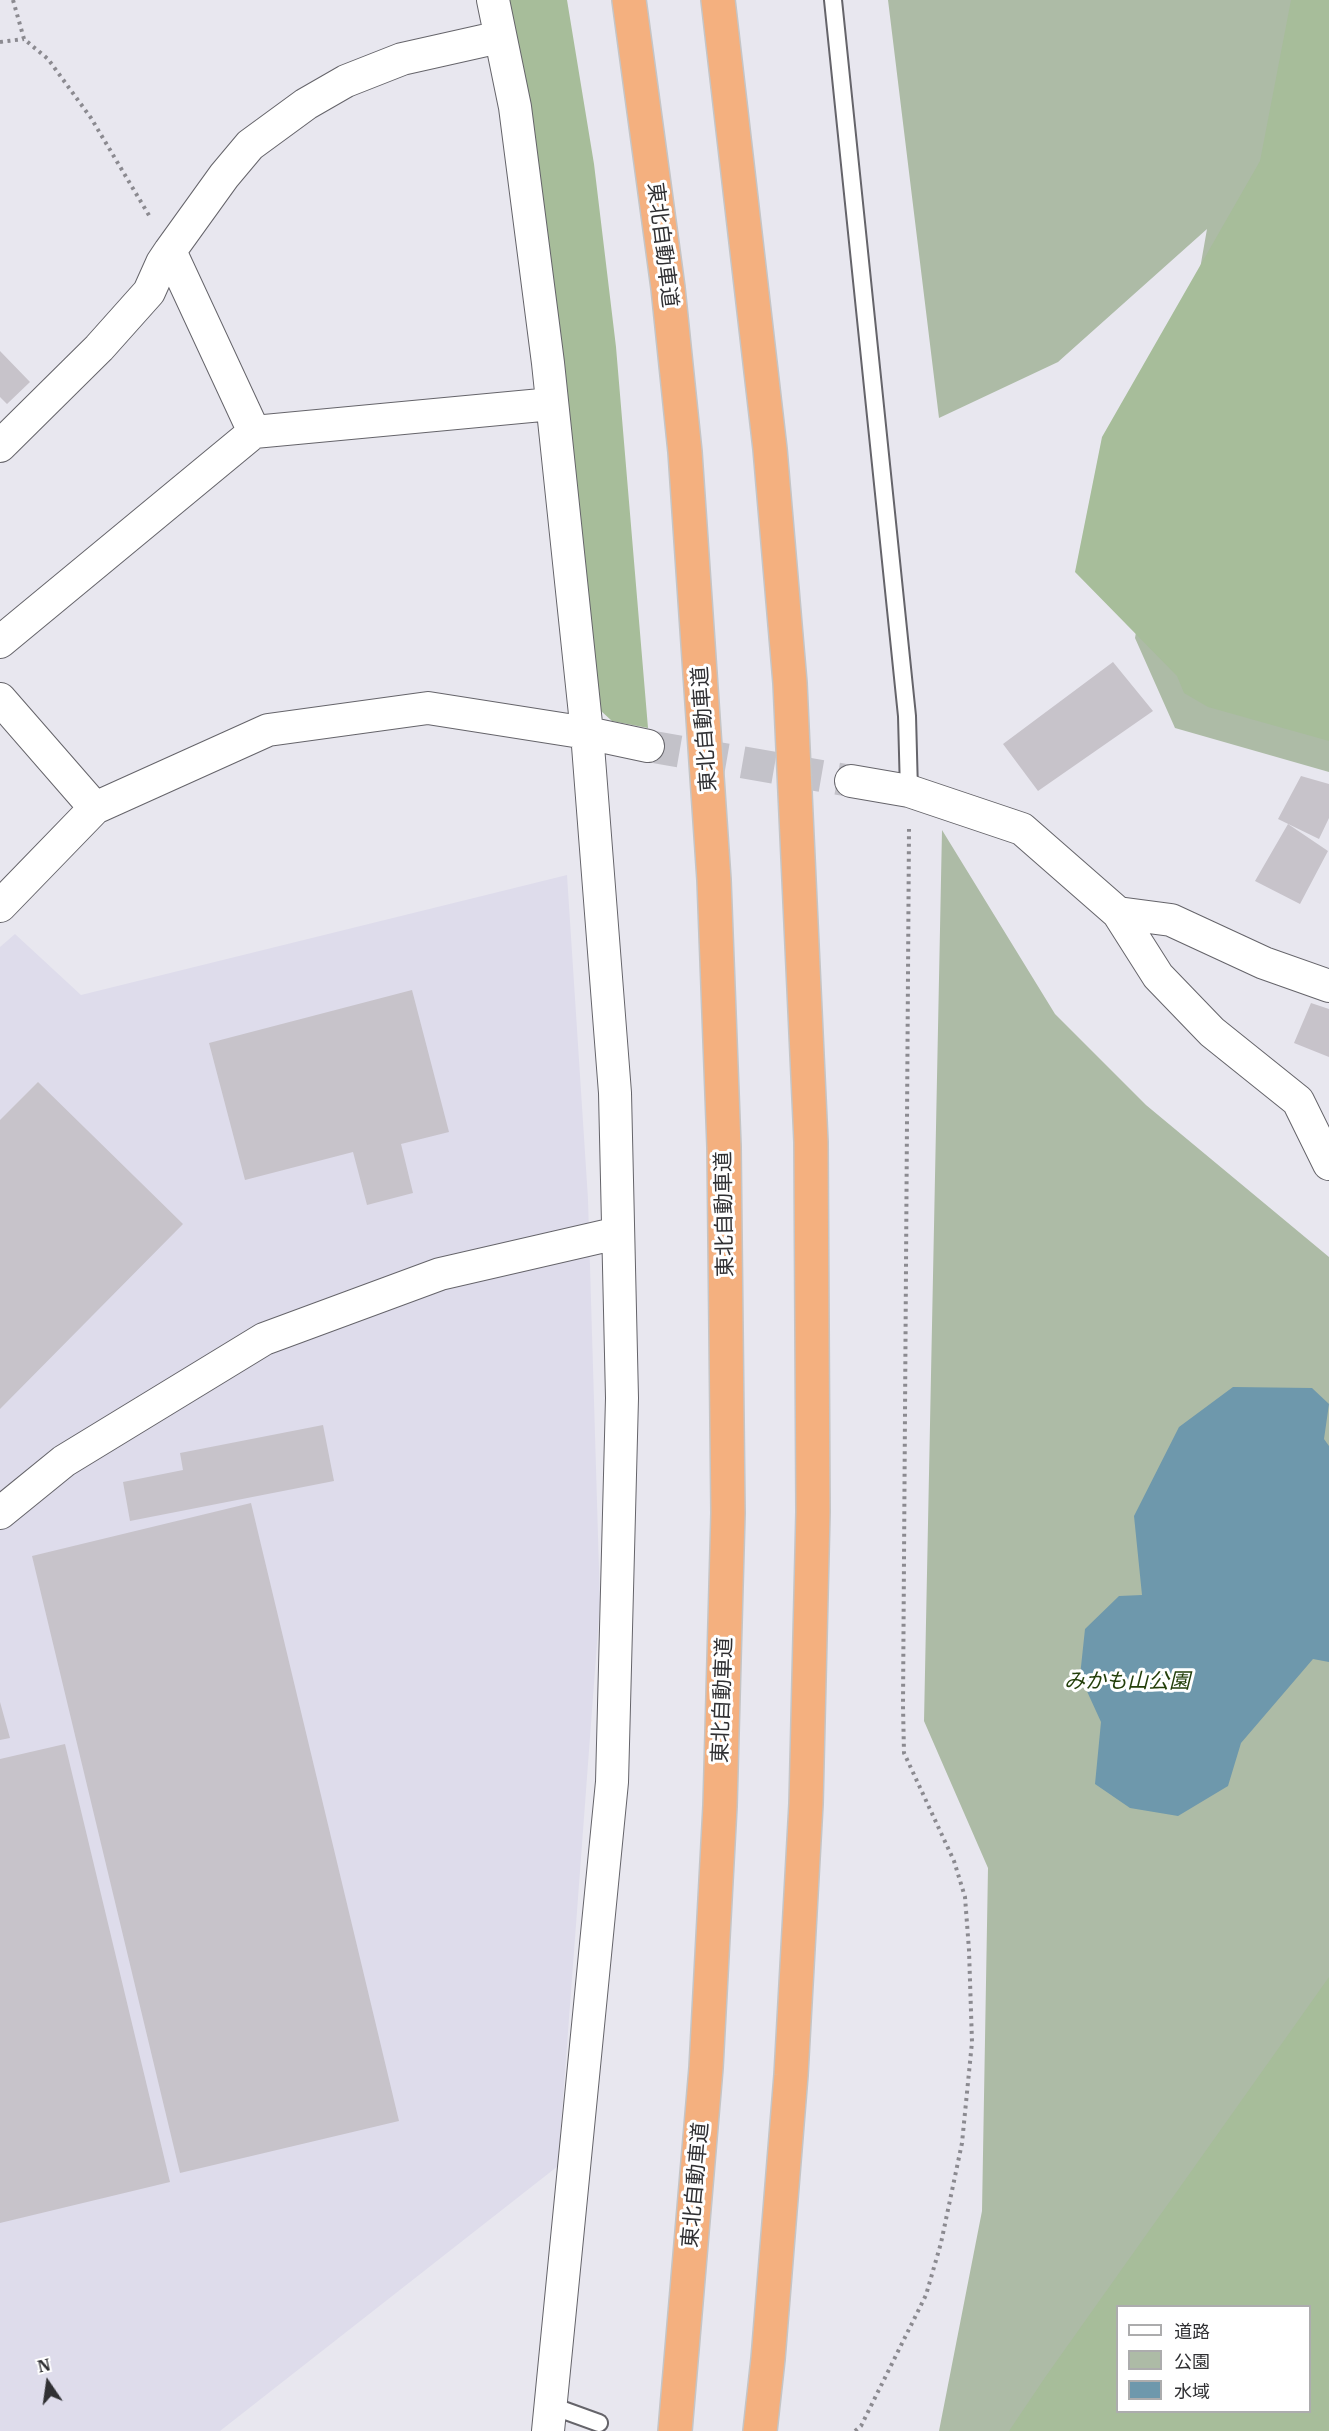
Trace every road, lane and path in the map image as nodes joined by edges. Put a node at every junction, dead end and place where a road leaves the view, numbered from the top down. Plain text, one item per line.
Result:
1 (14, 0) edge
2 (493, 0) edge
3 (617, 0) edge
4 (629, 0) edge
5 (718, 0) edge
6 (833, 0) edge
7 (500, 37) junction
8 (24, 39) junction
9 (0, 42) edge
10 (638, 67) junction
11 (170, 251) junction
12 (552, 404) junction
13 (254, 432) junction
14 (0, 446) edge
15 (0, 642) edge
16 (0, 699) edge
17 (588, 733) junction
18 (648, 746) tunnel mouth
19 (851, 781) tunnel mouth
20 (909, 791) junction
21 (95, 808) junction
22 (0, 906) edge
23 (1118, 913) junction
24 (1329, 986) edge
25 (1329, 1164) edge
26 (618, 1233) junction
27 (0, 1513) edge
28 (550, 2419) edge
29 (599, 2423) dead end
30 (675, 2431) edge
31 (760, 2431) edge
32 (855, 2431) edge

1 - 8 path
2 - 7 street
3 - 10 highway
4 - 10 highway, 東北自動車道
5 - 31 highway
6 - 20 lane
7 - 11 street
7 - 12 street
8 - 9 path
8 - 11 path
10 - 30 highway, 東北自動車道
11 - 13 street
11 - 14 street
12 - 13 street
12 - 17 street
13 - 15 street
16 - 21 street
17 - 18 street
17 - 21 street
17 - 26 street
19 - 20 street
20 - 23 street
20 - 32 path
21 - 22 street
23 - 24 street
23 - 25 street
26 - 27 street
26 - 28 street
28 - 29 lane

